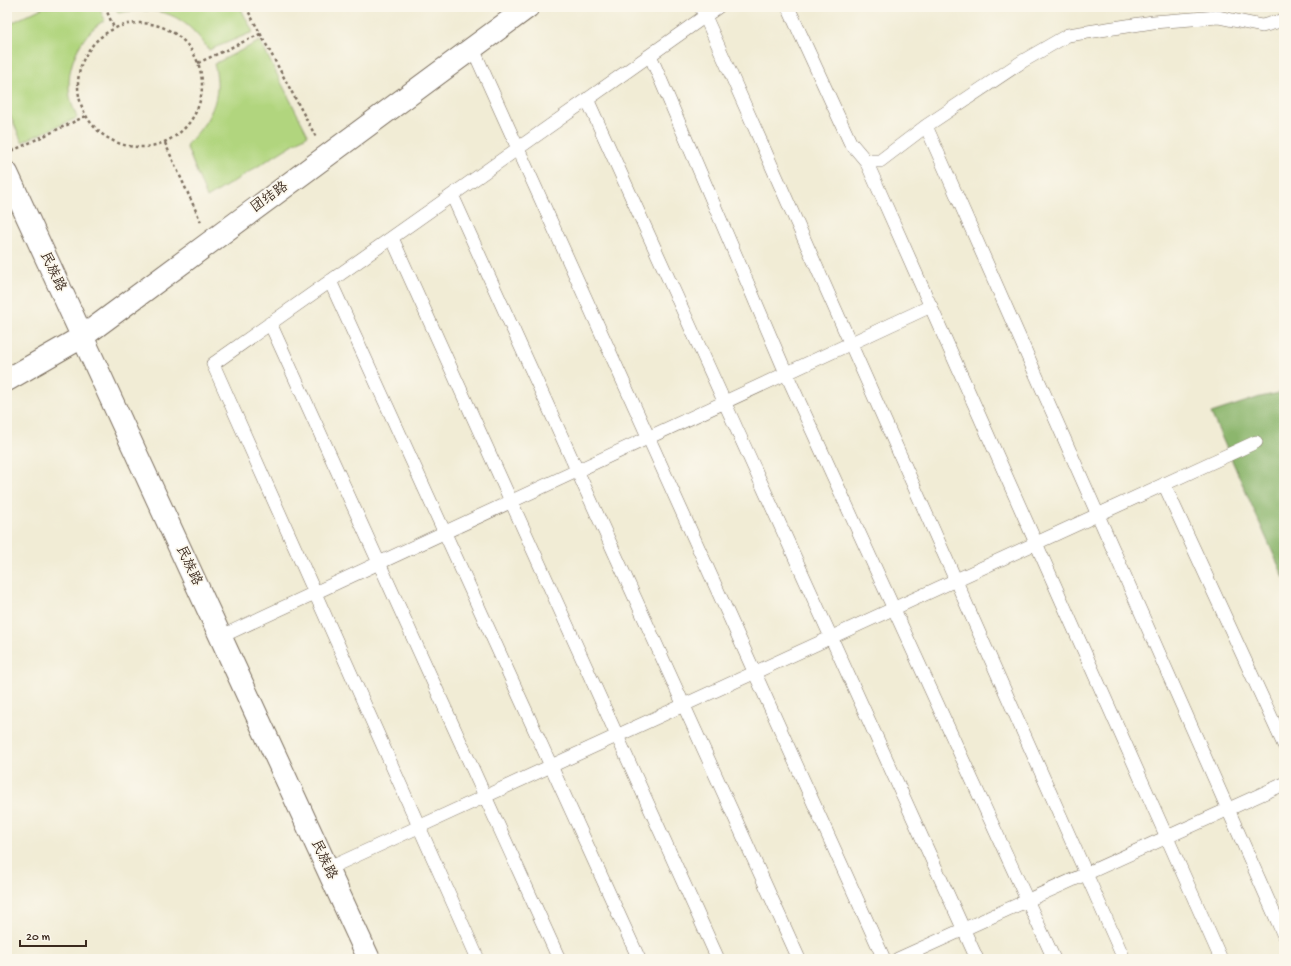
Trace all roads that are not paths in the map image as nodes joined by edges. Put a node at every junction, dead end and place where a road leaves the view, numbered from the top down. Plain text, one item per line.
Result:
1 (528, 7) edge
2 (718, 7) edge
3 (788, 7) edge
4 (703, 12) edge
5 (1284, 20) edge
6 (473, 48) junction
7 (650, 55) junction
8 (587, 100) junction
9 (926, 126) junction
10 (518, 148) junction
11 (866, 161) junction
12 (7, 173) edge
13 (452, 195) junction
14 (392, 238) junction
15 (330, 281) junction
16 (931, 306) junction
17 (270, 323) junction
18 (82, 337) junction
19 (850, 343) junction
20 (786, 373) junction
21 (7, 380) edge
22 (724, 402) junction
23 (649, 437) junction
24 (1256, 442) dead end
25 (578, 470) junction
26 (1164, 484) junction
27 (511, 502) junction
28 (1098, 515) junction
29 (445, 532) junction
30 (1036, 543) junction
31 (379, 563) junction
32 (956, 580) junction
33 (315, 593) junction
34 (894, 608) junction
35 (220, 637) junction
36 (831, 637) junction
37 (755, 672) junction
38 (684, 705) junction
39 (617, 736) junction
40 (1284, 745) edge
41 (551, 766) junction
42 (1284, 784) edge
43 (485, 796) junction
44 (1228, 809) junction
45 (419, 826) junction
46 (1167, 837) junction
47 (327, 869) junction
48 (1086, 874) junction
49 (1028, 900) junction
50 (964, 929) junction
51 (1284, 936) edge
52 (369, 959) edge
53 (478, 959) edge
54 (559, 959) edge
55 (639, 959) edge
56 (718, 959) edge
57 (799, 959) edge
58 (884, 959) edge
59 (898, 959) edge
60 (977, 959) edge
61 (1054, 959) edge
62 (1124, 959) edge
63 (1221, 959) edge

1 - 6 street, 团结路
2 - 4 lane
3 - 11 lane
4 - 7 lane
4 - 19 lane
5 - 9 lane
6 - 10 lane
6 - 18 street, 团结路
7 - 8 lane
7 - 20 lane
8 - 10 lane
8 - 22 lane
9 - 11 lane
9 - 28 lane
10 - 13 lane
10 - 23 lane
11 - 16 lane
12 - 18 street, 民族路
13 - 14 lane
13 - 25 lane
14 - 15 lane
14 - 27 lane
15 - 17 lane
15 - 29 lane
16 - 19 lane
16 - 30 lane
17 - 31 lane
17 - 33 lane
18 - 21 street, 团结路
18 - 35 street, 民族路
19 - 20 lane
19 - 32 lane
20 - 22 lane
20 - 34 lane
22 - 23 lane
22 - 36 lane
23 - 25 lane
23 - 37 lane
24 - 26 lane
25 - 27 lane
25 - 38 lane
26 - 28 lane
26 - 40 lane
27 - 29 lane
27 - 39 lane
28 - 30 lane
28 - 44 lane
29 - 31 lane
29 - 41 lane
30 - 32 lane
30 - 46 lane
31 - 33 lane
31 - 43 lane
32 - 34 lane
32 - 48 lane
33 - 35 lane
33 - 45 lane
34 - 36 lane
34 - 49 lane
35 - 47 street, 民族路
36 - 37 lane
36 - 50 lane
37 - 38 lane
37 - 58 lane
38 - 39 lane
38 - 57 lane
39 - 41 lane
39 - 56 lane
41 - 43 lane
41 - 55 lane
42 - 44 lane
43 - 45 lane
43 - 54 lane
44 - 46 lane
44 - 51 lane
45 - 47 lane
45 - 53 lane
46 - 48 lane
46 - 63 lane
47 - 52 street, 民族路
48 - 49 lane
48 - 62 lane
49 - 50 lane
49 - 61 lane
50 - 59 lane
50 - 60 lane

